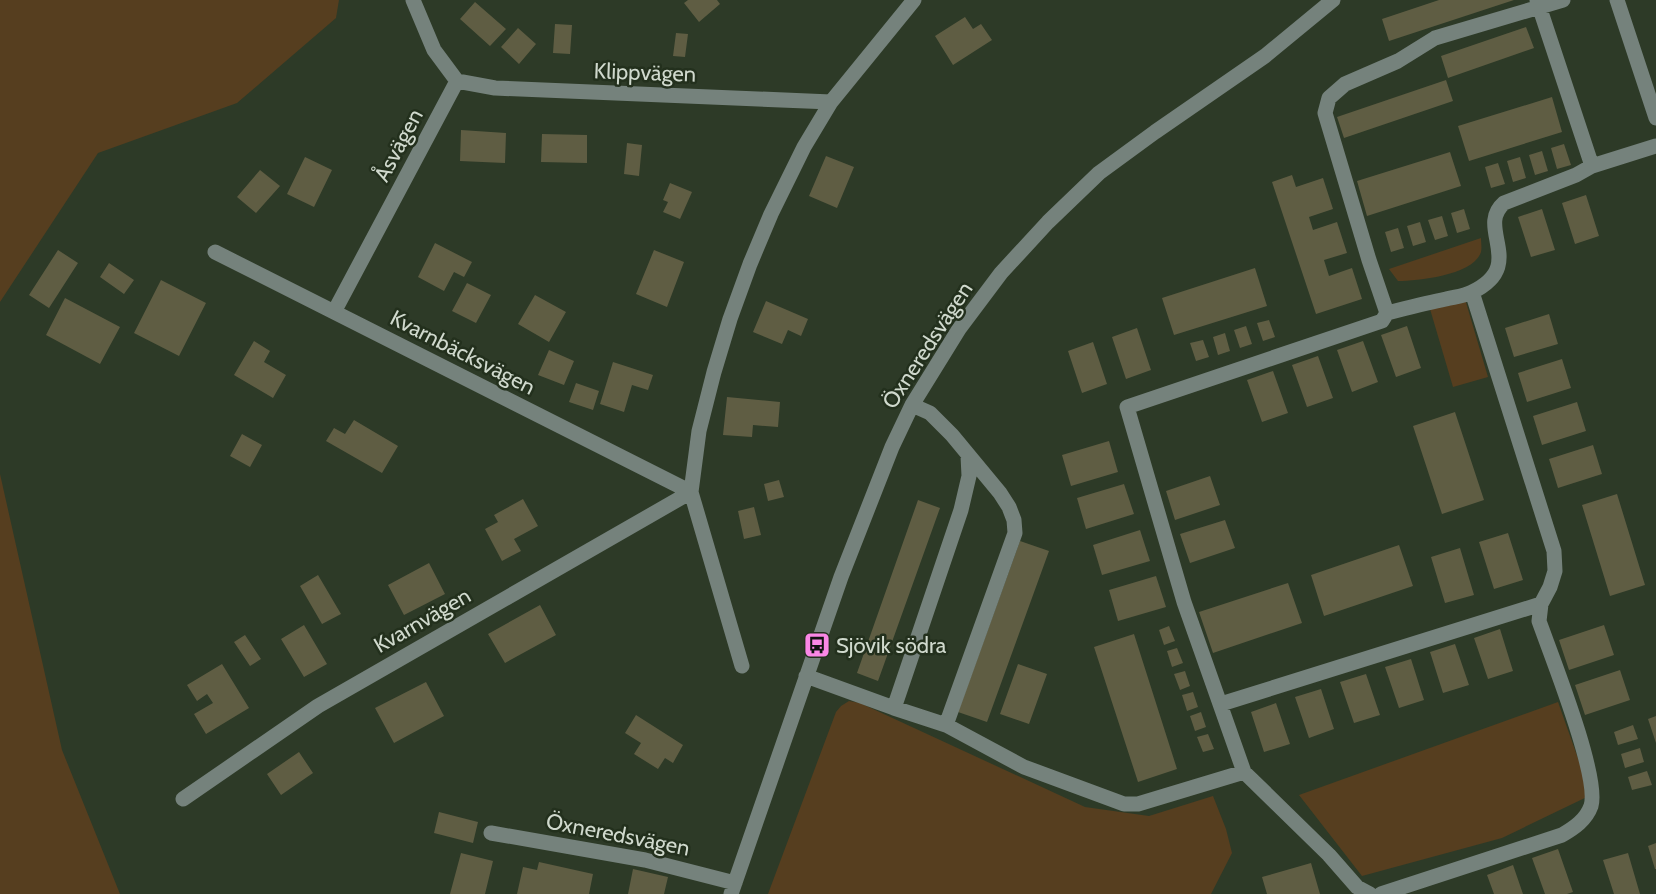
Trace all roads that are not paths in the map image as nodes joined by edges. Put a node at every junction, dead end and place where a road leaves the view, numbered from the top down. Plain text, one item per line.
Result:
1 (413, 0) edge
2 (914, 0) edge
3 (1334, 0) edge
4 (1563, 0) edge
5 (1617, 0) edge
6 (1538, 4) edge
7 (457, 81) junction
8 (831, 102) junction
9 (1656, 118) edge
10 (1656, 146) edge
11 (1592, 166) junction
12 (215, 252) dead end
13 (1472, 292) junction
14 (334, 312) junction
15 (1387, 313) junction
16 (912, 405) junction
17 (969, 456) junction
18 (692, 492) junction
19 (1541, 603) junction
20 (742, 666) dead end
21 (806, 676) junction
22 (1221, 704) junction
23 (894, 708) junction
24 (946, 725) junction
25 (1244, 772) junction
26 (183, 798) dead end
27 (491, 833) dead end
28 (733, 888) edge
29 (1360, 892) edge
30 (1381, 894) edge

1 - 7 street
2 - 8 street
3 - 16 street, Öxneredsvägen
4 - 6 street
5 - 9 street
6 - 11 street
6 - 15 street
7 - 8 street, Klippvägen
7 - 14 street, Åsvägen
8 - 18 street
10 - 11 street
11 - 13 street
12 - 14 street, Kvarnbäcksvägen
13 - 15 street
13 - 19 street
14 - 18 street, Kvarnbäcksvägen
15 - 22 street
16 - 17 street
16 - 21 street, Öxneredsvägen
17 - 23 street
17 - 24 street
18 - 20 street
18 - 26 street, Kvarnvägen
19 - 22 street
19 - 30 street
21 - 23 street
21 - 28 street, Öxneredsvägen
22 - 25 street
23 - 24 street
24 - 25 street
25 - 29 street
27 - 28 street, Öxneredsvägen

